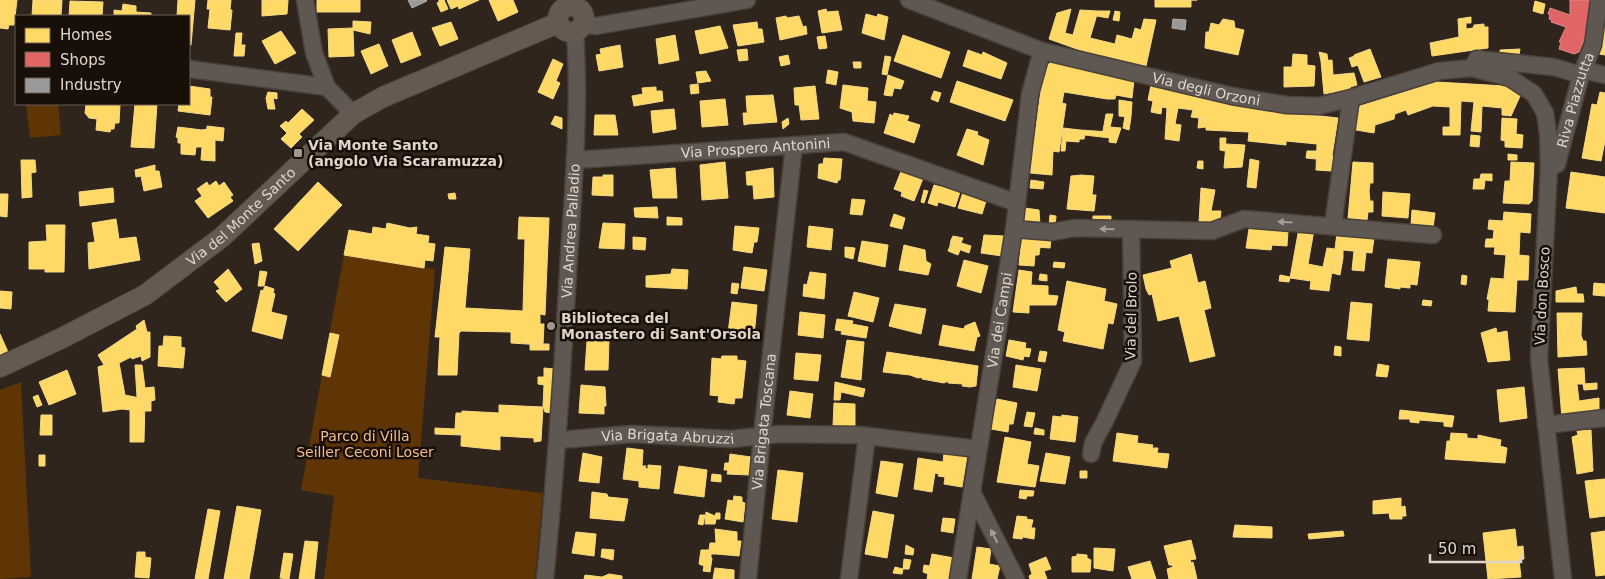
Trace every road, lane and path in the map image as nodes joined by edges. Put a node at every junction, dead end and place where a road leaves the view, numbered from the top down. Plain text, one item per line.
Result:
1 (305, 0) edge
2 (747, 0) edge
3 (910, 0) edge
4 (1599, 0) edge
5 (943, 7) edge
6 (574, 18) edge
7 (1042, 51) junction
8 (1472, 68) junction
9 (190, 69) edge
10 (1582, 73) junction
11 (1605, 74) edge
12 (327, 87) junction
13 (1351, 98) junction
14 (353, 114) junction
15 (794, 146) junction
16 (575, 160) junction
17 (1549, 167) junction
18 (1017, 203) junction
19 (1333, 225) junction
20 (1014, 228) junction
21 (1131, 229) junction
22 (1433, 235) dead end
23 (0, 367) edge
24 (1605, 418) edge
25 (1546, 425) junction
26 (762, 436) junction
27 (866, 436) junction
28 (559, 440) junction
29 (978, 449) junction
30 (1090, 454) dead end
31 (973, 494) junction
32 (545, 579) edge
33 (748, 579) edge
34 (849, 579) edge
35 (958, 579) edge
36 (1016, 579) edge
37 (1563, 579) edge

1 - 12 street
2 - 6 street
3 - 5 street, Via degli Orzoni
4 - 10 street, Riva Piazzutta
5 - 7 street, Via degli Orzoni
6 - 14 main road, Via del Monte Santo
6 - 16 street, Via Andrea Palladio
7 - 13 street, Via degli Orzoni
7 - 18 street, Via dei Campi
8 - 10 street, Via degli Orzoni
8 - 13 street, Via degli Orzoni
8 - 17 street, Via degli Orzoni
9 - 12 street
10 - 11 street
10 - 17 street, Riva Piazzutta
12 - 14 street
13 - 19 street
14 - 23 main road, Via del Monte Santo
15 - 16 street, Via Prospero Antonini
15 - 18 street, Via Prospero Antonini
15 - 26 street, Via Brigata Toscana
16 - 28 street, Via Andrea Palladio
17 - 25 street, Via don Bosco
18 - 20 street, Via dei Campi
19 -> 21 street
19 - 22 street
21 -> 20 street
20 - 29 street, Via dei Campi
21 - 30 street, Via del Brolo
24 - 25 street
25 - 37 street, Via don Bosco
26 - 27 street, Via Brigata Abruzzi
26 - 28 street, Via Brigata Abruzzi
26 - 33 street, Via Brigata Toscana
27 - 29 street, Via Brigata Abruzzi
27 - 34 street
28 - 32 street, Via Andrea Palladio
29 - 31 street, Via dei Campi
31 - 35 street, Via dei Campi
36 -> 31 street

